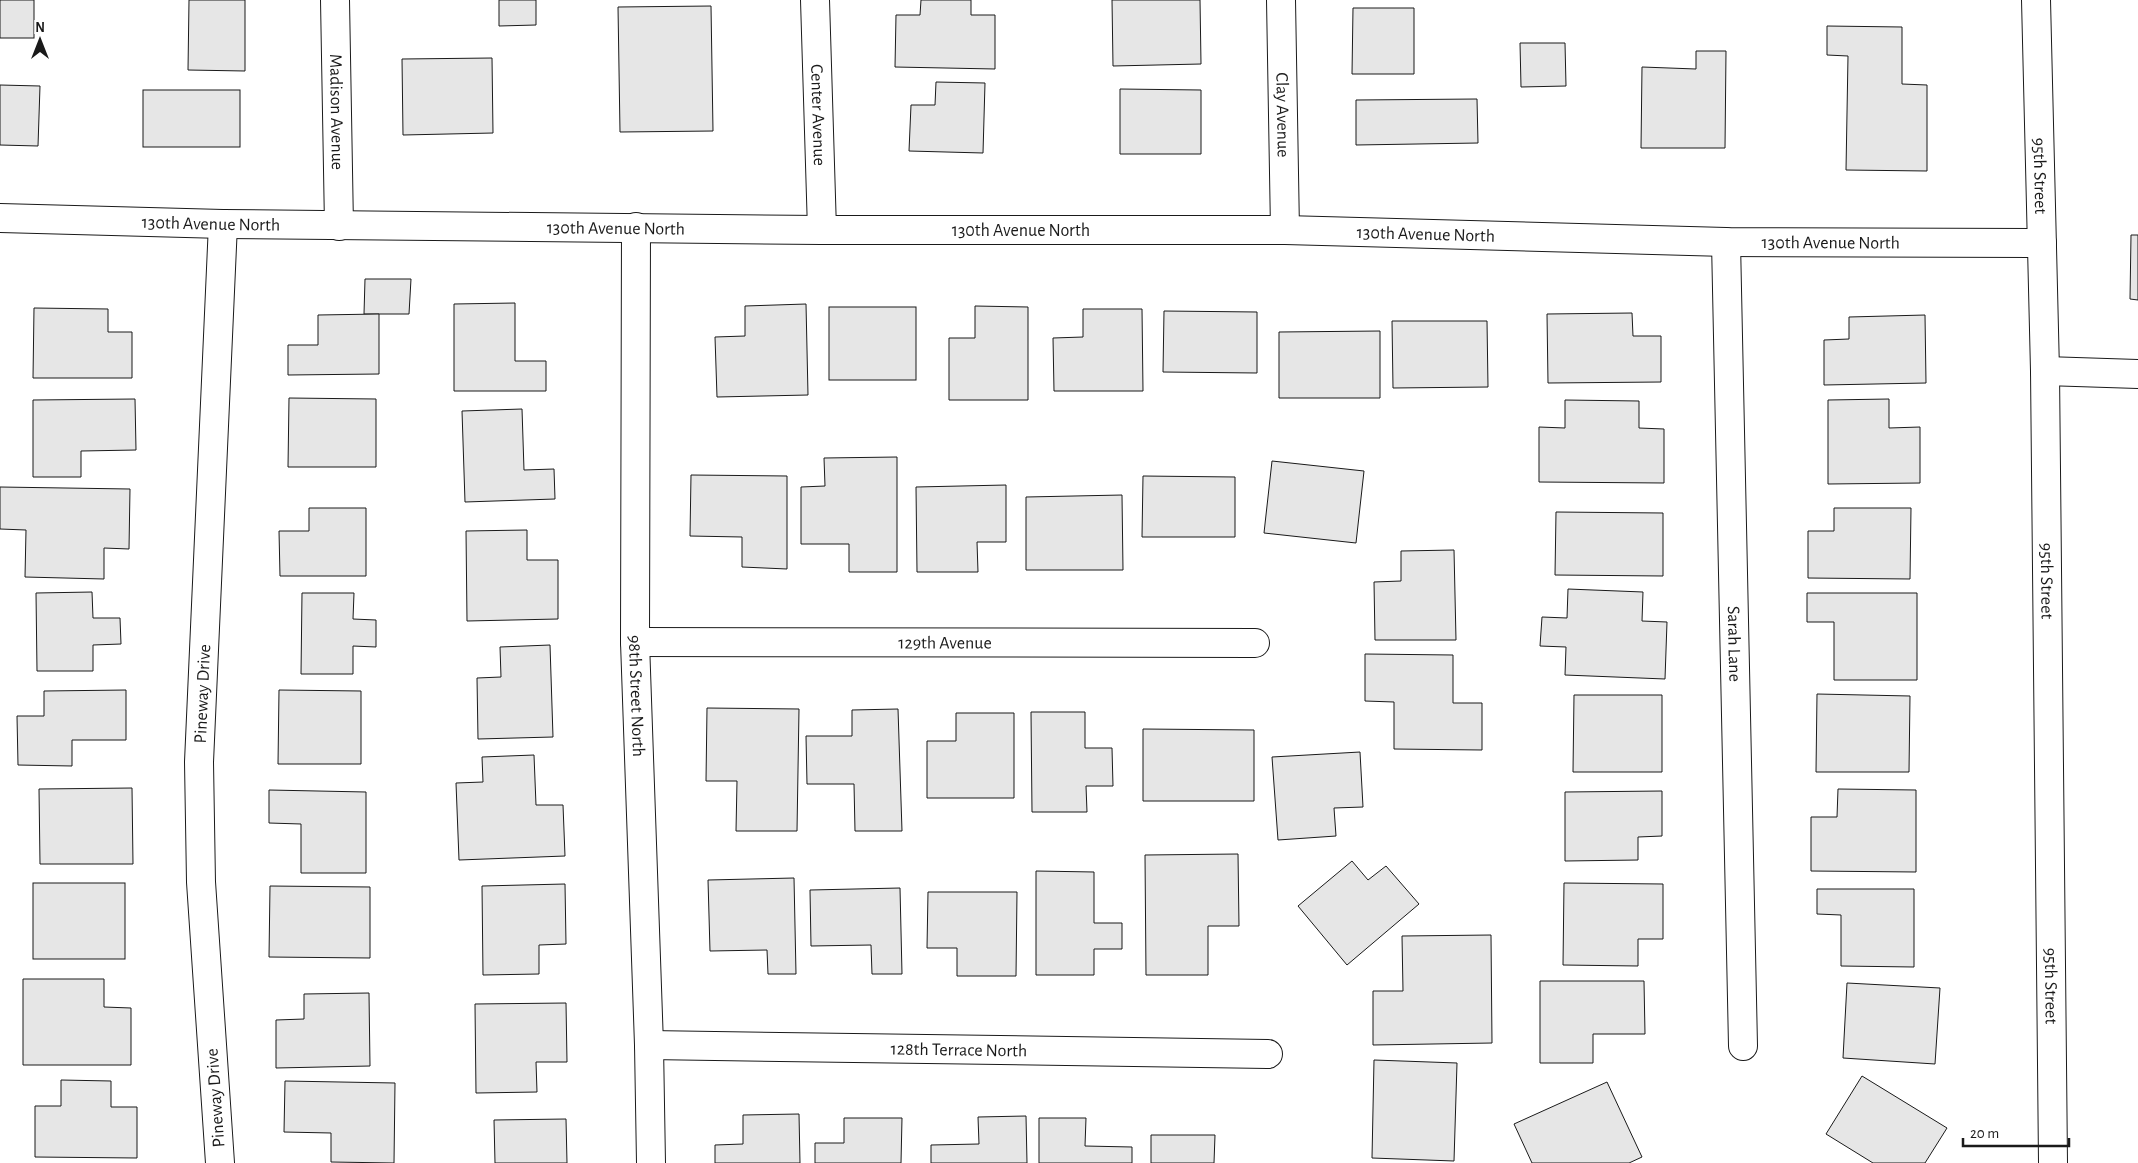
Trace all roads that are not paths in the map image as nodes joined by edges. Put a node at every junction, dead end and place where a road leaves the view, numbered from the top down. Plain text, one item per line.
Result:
1 (335, 0) edge
2 (816, 0) edge
3 (1281, 0) edge
4 (2036, 0) edge
5 (0, 218) edge
6 (223, 224) junction
7 (339, 226) junction
8 (636, 227) junction
9 (822, 230) junction
10 (1285, 230) junction
11 (1726, 242) junction
12 (2042, 243) junction
13 (2045, 371) junction
14 (2138, 374) edge
15 (635, 642) junction
16 (1255, 643) dead end
17 (649, 1045) junction
18 (1743, 1046) dead end
19 (1268, 1054) dead end
20 (220, 1163) edge
21 (650, 1163) edge
22 (2053, 1163) edge

1 - 7 street, Madison Avenue
2 - 9 street, Center Avenue
3 - 10 street, Clay Avenue
4 - 12 street, 95th Street
5 - 6 street, 130th Avenue North
6 - 7 street, 130th Avenue North
6 - 20 street, Pineway Drive
7 - 8 street, 130th Avenue North
8 - 9 street, 130th Avenue North
8 - 15 street, 98th Street North
9 - 10 street, 130th Avenue North
10 - 11 street, 130th Avenue North
11 - 12 street, 130th Avenue North
11 - 18 street, Sarah Lane
12 - 13 street, 95th Street
13 - 14 street
13 - 22 street, 95th Street
15 - 16 street, 129th Avenue
15 - 17 street, 98th Street North
17 - 19 street, 128th Terrace North
17 - 21 street, 98th Street North

